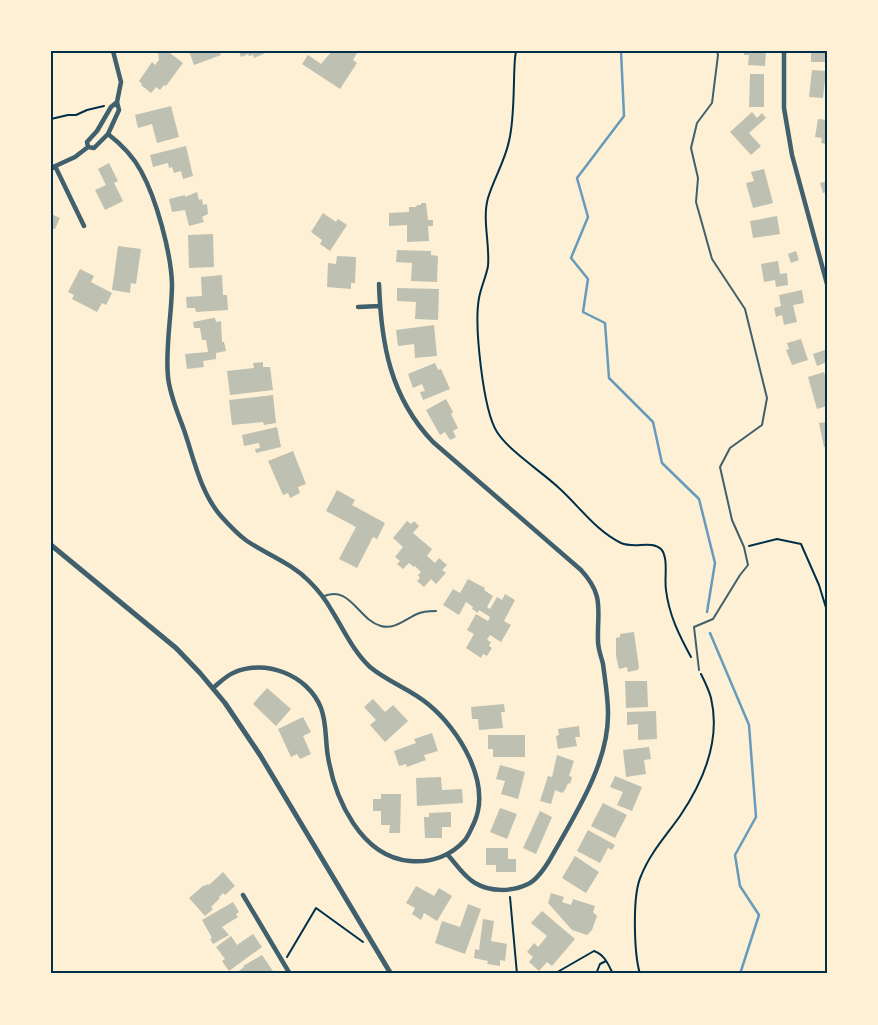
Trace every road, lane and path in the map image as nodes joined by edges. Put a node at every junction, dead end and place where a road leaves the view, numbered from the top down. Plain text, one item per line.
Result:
1 (113, 51) edge
2 (516, 51) edge
3 (717, 51) edge
4 (784, 51) edge
5 (117, 102) junction
6 (106, 106) dead end
7 (51, 119) edge
8 (108, 134) junction
9 (88, 147) junction
10 (53, 167) edge
11 (84, 226) dead end
12 (379, 284) dead end
13 (827, 284) edge
14 (380, 306) junction
15 (358, 308) dead end
16 (51, 545) edge
17 (744, 547) junction
18 (322, 597) junction
19 (436, 611) dead end
20 (827, 611) edge
21 (698, 670) junction
22 (213, 688) junction
23 (448, 854) junction
24 (509, 889) junction
25 (243, 895) dead end
26 (363, 942) dead end
27 (606, 960) junction
28 (283, 964) junction
29 (290, 974) edge
30 (391, 974) edge
31 (517, 974) edge
32 (554, 974) edge
33 (596, 974) edge
34 (613, 974) edge
35 (640, 974) edge

1 - 5 street
2 - 21 path
3 - 17 lane
4 - 13 street
5 - 8 street
5 - 9 street
6 - 7 path
8 - 9 street
8 - 18 street
9 - 10 street
10 - 11 street
12 - 14 street
14 - 15 street
14 - 24 street
16 - 22 street
17 - 20 path
17 - 21 lane
18 - 19 lane
18 - 23 street
21 - 35 path
22 - 23 street
22 - 30 street
23 - 24 street
24 - 31 path
25 - 28 street
26 - 28 path
27 - 32 path
27 - 33 path
27 - 34 path
28 - 29 street

